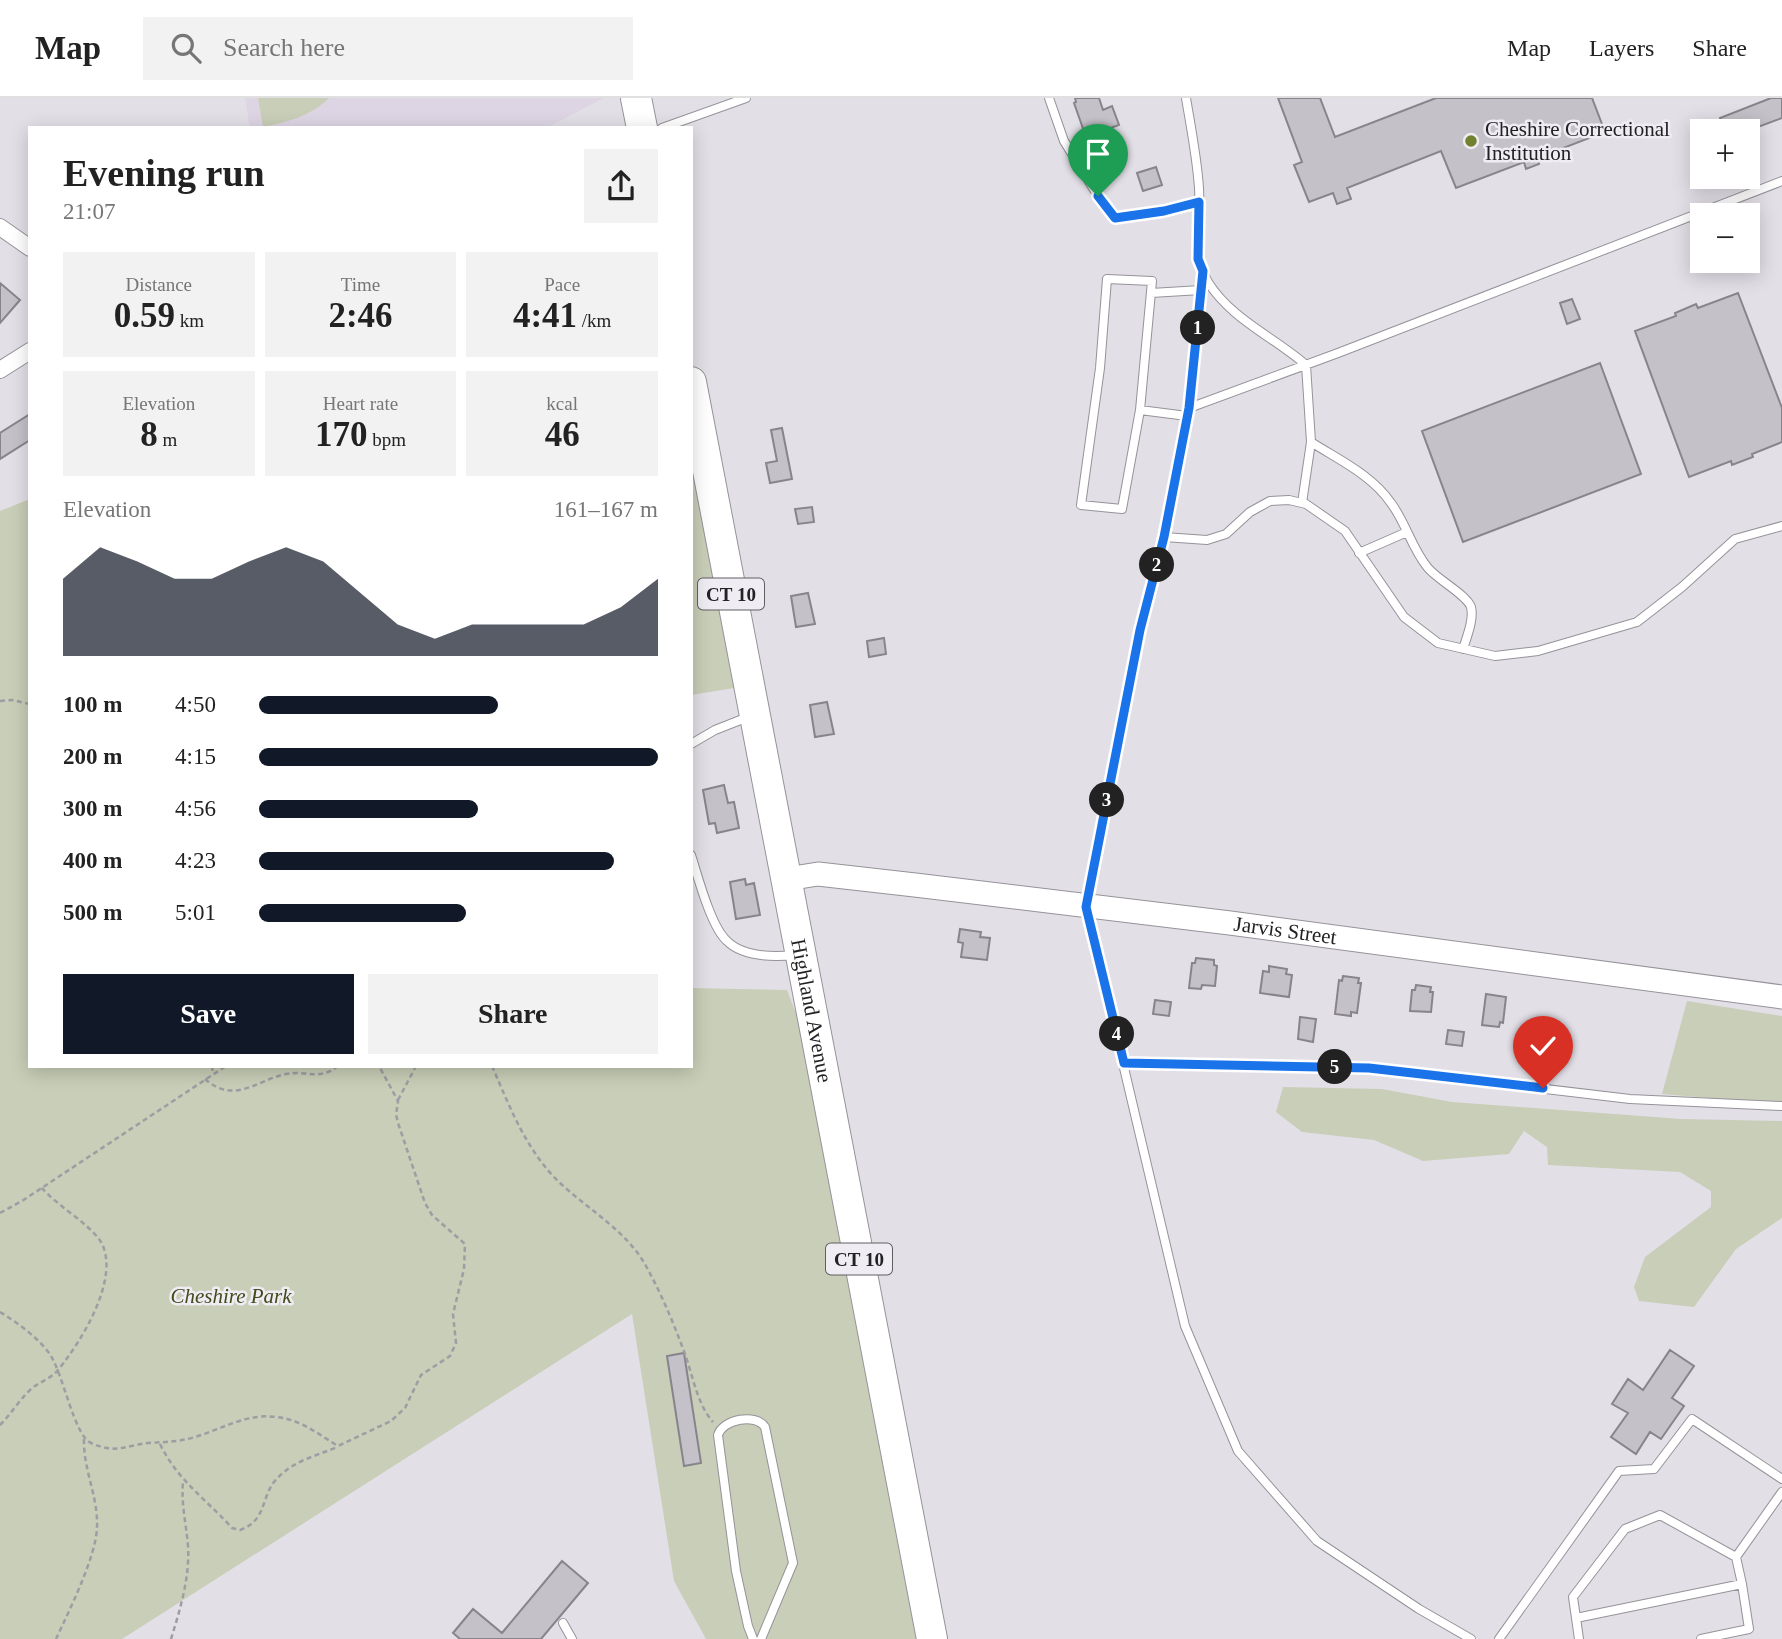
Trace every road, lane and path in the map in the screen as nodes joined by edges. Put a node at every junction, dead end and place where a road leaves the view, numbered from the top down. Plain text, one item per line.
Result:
1 (636, 98) edge
2 (746, 98) edge
3 (1049, 98) edge
4 (1186, 98) edge
5 (642, 126) edge
6 (668, 126) edge
7 (1782, 181) edge
8 (1199, 202) junction
9 (0, 227) edge
10 (28, 247) edge
11 (1203, 271) junction
12 (1202, 290) junction
13 (1151, 293) junction
14 (28, 352) edge
15 (1306, 365) junction
16 (0, 370) edge
17 (693, 393) edge
18 (1140, 410) junction
19 (1188, 412) junction
20 (1311, 442) junction
21 (1302, 503) junction
22 (1782, 526) edge
23 (1407, 532) junction
24 (1164, 537) junction
25 (1359, 553) junction
26 (1463, 649) junction
27 (0, 701) edge
28 (28, 704) edge
29 (754, 715) junction
30 (693, 743) edge
31 (693, 861) edge
32 (787, 879) junction
33 (1086, 907) junction
34 (802, 954) junction
35 (1782, 997) edge
36 (1124, 1063) junction
37 (212, 1068) edge
38 (223, 1068) edge
39 (296, 1068) edge
40 (334, 1068) edge
41 (380, 1068) edge
42 (415, 1068) edge
43 (493, 1068) edge
44 (298, 1073) junction
45 (213, 1074) junction
46 (205, 1079) junction
47 (398, 1101) junction
48 (1782, 1106) edge
49 (41, 1187) junction
50 (0, 1213) edge
51 (0, 1312) edge
52 (58, 1370) junction
53 (0, 1425) edge
54 (719, 1429) junction
55 (84, 1439) junction
56 (160, 1444) junction
57 (338, 1446) junction
58 (1782, 1479) edge
59 (183, 1480) junction
60 (1782, 1492) edge
61 (1736, 1557) junction
62 (1742, 1584) junction
63 (1576, 1618) junction
64 (563, 1623) dead end
65 (1749, 1634) edge
66 (55, 1639) edge
67 (170, 1639) edge
68 (572, 1639) edge
69 (753, 1639) edge
70 (761, 1639) edge
71 (932, 1639) edge
72 (1471, 1639) edge
73 (1499, 1639) edge
74 (1578, 1639) edge
75 (1701, 1639) edge

1 - 5 highway
2 - 6 lane
3 - 8 lane
4 - 8 lane
7 - 15 lane
8 - 11 lane
9 - 10 street
11 - 12 lane
11 - 15 lane
12 - 13 lane
12 - 19 lane
13 - 18 lane
13 - 18 lane
14 - 16 street
15 - 19 lane
15 - 20 lane
17 - 29 highway, Highland Avenue / CT 10
18 - 19 lane
19 - 24 lane
20 - 21 lane
20 - 23 lane
21 - 24 lane
21 - 25 lane
22 - 26 lane
23 - 25 lane
23 - 26 lane
24 - 33 lane
25 - 26 lane
27 - 28 path
29 - 30 lane
29 - 32 highway, Highland Avenue / CT 10
31 - 34 lane
32 - 33 street, Jarvis Street
32 - 34 highway, Highland Avenue / CT 10
33 - 35 street, Jarvis Street
33 - 36 lane
34 - 71 highway, Highland Avenue / CT 10
36 - 48 lane
36 - 72 lane
37 - 45 path
38 - 45 path
39 - 44 path
40 - 44 path
41 - 47 path
42 - 47 path
43 - 54 path
44 - 46 path
45 - 46 path
46 - 49 path
47 - 57 path
49 - 50 path
49 - 52 path
51 - 52 path
52 - 53 path
52 - 55 path
54 - 69 lane
54 - 70 lane
55 - 56 path
55 - 66 path
56 - 57 path
56 - 59 path
57 - 59 path
58 - 73 lane
59 - 67 path
60 - 61 lane
61 - 62 lane
61 - 63 lane
62 - 63 lane
62 - 65 lane
63 - 74 lane
64 - 68 lane
65 - 75 lane

